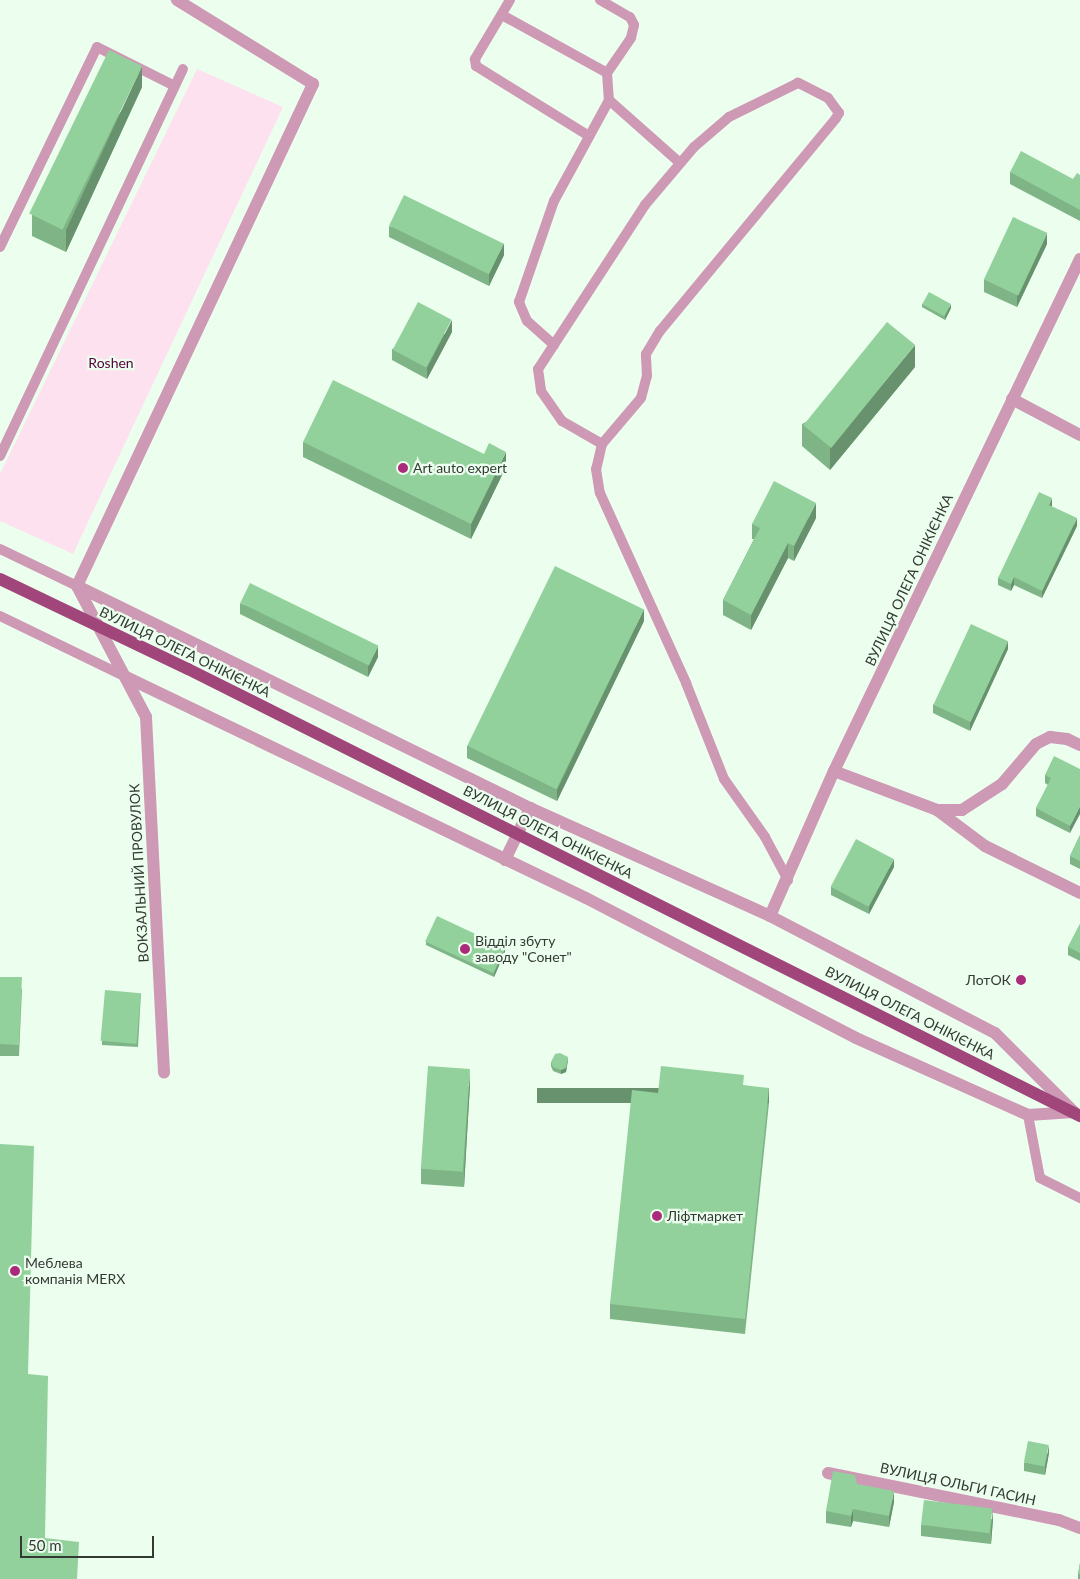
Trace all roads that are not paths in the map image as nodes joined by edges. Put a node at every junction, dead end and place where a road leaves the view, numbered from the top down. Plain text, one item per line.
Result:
1 (177, 0) edge
2 (510, 0) edge
3 (600, 0) edge
4 (502, 15) junction
5 (183, 69) dead end
6 (607, 73) junction
7 (175, 86) junction
8 (608, 100) junction
9 (589, 136) junction
10 (680, 163) junction
11 (0, 247) edge
12 (1080, 259) edge
13 (554, 345) junction
14 (1012, 399) junction
15 (1080, 435) edge
16 (602, 444) junction
17 (0, 456) edge
18 (0, 549) edge
19 (0, 579) edge
20 (77, 586) junction
21 (0, 616) edge
22 (126, 677) junction
23 (1080, 745) edge
24 (834, 771) junction
25 (530, 808) junction
26 (938, 810) junction
27 (505, 860) junction
28 (788, 880) junction
29 (1080, 893) edge
30 (770, 916) junction
31 (164, 1073) dead end
32 (1077, 1114) edge
33 (1028, 1115) junction
34 (1080, 1198) edge
35 (828, 1473) dead end
36 (1080, 1528) edge

1 - 20 street
2 - 4 lane
3 - 6 lane
4 - 6 lane
4 - 9 lane
5 - 7 lane
6 - 8 lane
7 - 11 lane
7 - 17 lane
8 - 9 lane
8 - 10 lane
9 - 13 lane
10 - 13 lane
10 - 16 lane
12 - 14 street, ВУЛИЦЯ ОЛЕГА ОНІКІЄНКА
13 - 16 lane
14 - 15 street
14 - 24 street, ВУЛИЦЯ ОЛЕГА ОНІКІЄНКА
16 - 28 lane
18 - 20 lane
19 - 32 main road, ВУЛИЦЯ ОЛЕГА ОНІКІЄНКА
20 - 22 street, ВОКЗАЛЬНИЙ ПРОВУЛОК
20 - 25 street
21 - 22 lane
22 - 27 street
22 - 31 street, ВОКЗАЛЬНИЙ ПРОВУЛОК
23 - 26 street
24 - 26 street
24 - 28 street, ВУЛИЦЯ ОЛЕГА ОНІКІЄНКА
25 - 27 street
25 - 30 street
26 - 29 street
27 - 33 street
28 - 30 street, ВУЛИЦЯ ОЛЕГА ОНІКІЄНКА
30 - 32 street
32 - 33 street
33 - 34 lane
35 - 36 street, ВУЛИЦЯ ОЛЬГИ ГАСИН

